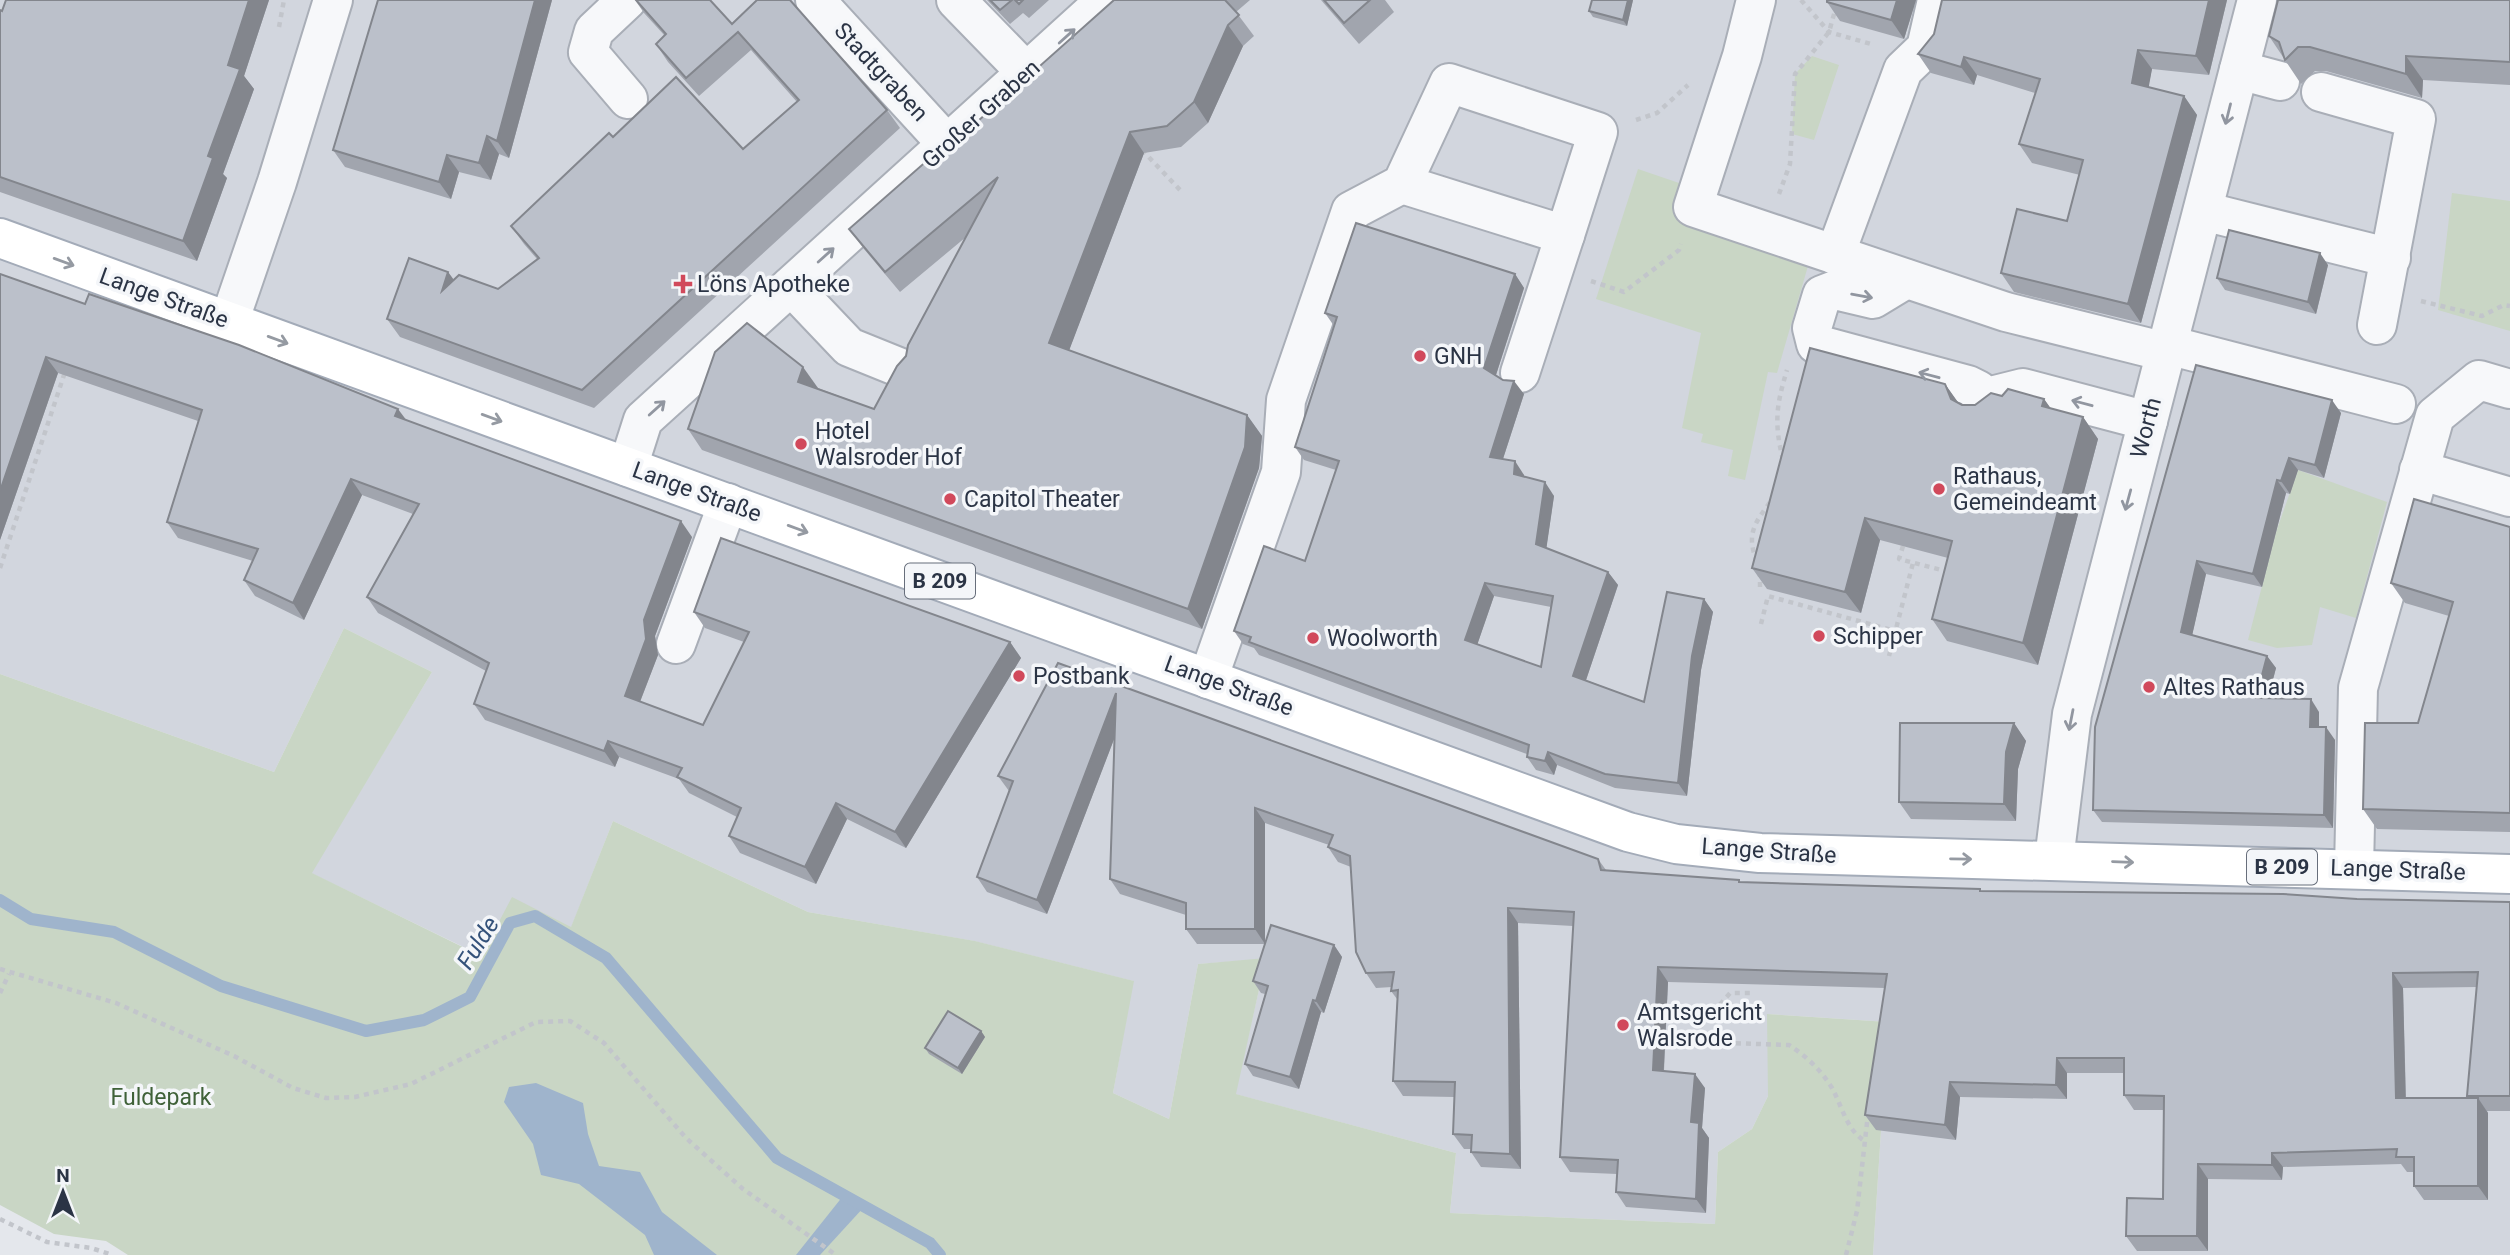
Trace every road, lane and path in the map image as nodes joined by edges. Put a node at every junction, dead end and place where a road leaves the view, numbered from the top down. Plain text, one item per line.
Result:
1 (284, 0) edge
2 (333, 0) edge
3 (627, 0) edge
4 (815, 0) edge
5 (956, 0) edge
6 (1106, 0) edge
7 (1756, 0) edge
8 (1801, 0) edge
9 (1838, 0) edge
10 (1937, 0) edge
11 (2257, 0) edge
12 (1829, 32) junction
13 (278, 35) dead end
14 (2239, 70) junction
15 (1026, 72) junction
16 (1693, 76) dead end
17 (2280, 81) edge
18 (2321, 92) dead end
19 (628, 99) dead end
20 (1598, 132) junction
21 (947, 144) junction
22 (1136, 144) edge
23 (1402, 184) junction
24 (1182, 192) dead end
25 (1693, 207) junction
26 (2203, 211) junction
27 (1765, 231) junction
28 (1565, 235) junction
29 (0, 238) edge
30 (1835, 255) junction
31 (2392, 258) junction
32 (1906, 279) junction
33 (1596, 283) dead end
34 (791, 286) junction
35 (2439, 306) dead end
36 (2510, 306) edge
37 (229, 322) junction
38 (2377, 325) dead end
39 (2167, 349) junction
40 (68, 363) edge
41 (901, 368) edge
42 (1520, 373) dead end
43 (1783, 384) dead end
44 (2510, 389) edge
45 (2396, 404) dead end
46 (2148, 421) junction
47 (628, 467) junction
48 (1782, 470) edge
49 (2419, 470) junction
50 (1776, 494) edge
51 (2510, 497) edge
52 (728, 503) junction
53 (1903, 546) edge
54 (1953, 559) edge
55 (1913, 562) junction
56 (0, 568) edge
57 (1760, 587) edge
58 (1761, 624) dead end
59 (1895, 631) junction
60 (676, 644) dead end
61 (1889, 656) dead end
62 (1208, 679) junction
63 (2054, 860) junction
64 (2354, 869) junction
65 (2510, 874) edge
66 (0, 969) edge
67 (9, 974) junction
68 (0, 993) edge
69 (1754, 993) edge
70 (1666, 1041) dead end
71 (1687, 1042) junction
72 (1870, 1101) edge
73 (1863, 1140) junction
74 (0, 1219) edge
75 (834, 1253) edge
76 (113, 1255) edge
77 (1846, 1255) edge

1 - 13 path
2 - 37 street
3 - 19 street
4 - 21 street, Stadtgraben
5 - 15 street
15 -> 6 street, Großer Graben
7 - 25 street
8 - 12 path
9 - 12 path
10 - 30 street
11 - 14 street, Worth
12 - 27 path
14 - 17 street
14 -> 26 street, Worth
15 - 21 street, Großer Graben
16 - 20 path
18 - 31 street
20 - 23 street
20 - 28 street
34 -> 21 street, Großer Graben
22 - 24 path
23 - 28 street
23 - 62 street
25 - 27 street
25 - 33 path
26 - 31 street
26 - 39 street, Worth
27 - 30 street
28 - 42 street
29 -> 37 main road, Lange Straße / B 209
30 - 32 street
31 - 38 street
32 - 39 street
46 -> 32 street
34 - 41 street
47 -> 34 street, Großer Graben
35 - 36 path
37 -> 47 main road, Lange Straße / B 209
39 - 45 street
39 - 46 street, Worth
40 - 56 path
43 - 48 path
44 - 49 street
46 -> 63 street, Worth
47 - 52 main road, Lange Straße / B 209
49 - 51 street
49 - 64 street
50 - 57 path
52 - 60 street
52 -> 62 main road, Lange Straße / B 209
53 - 55 path
54 - 55 path
55 - 59 path
58 - 59 path
59 - 61 path
62 -> 63 main road, Lange Straße / B 209
63 -> 64 main road, Lange Straße / B 209
64 - 65 main road, Lange Straße / B 209
66 - 67 path
67 - 68 path
67 - 75 path
69 - 71 path
70 - 71 path
71 - 73 path
72 - 73 path
73 - 77 path
74 - 76 path

